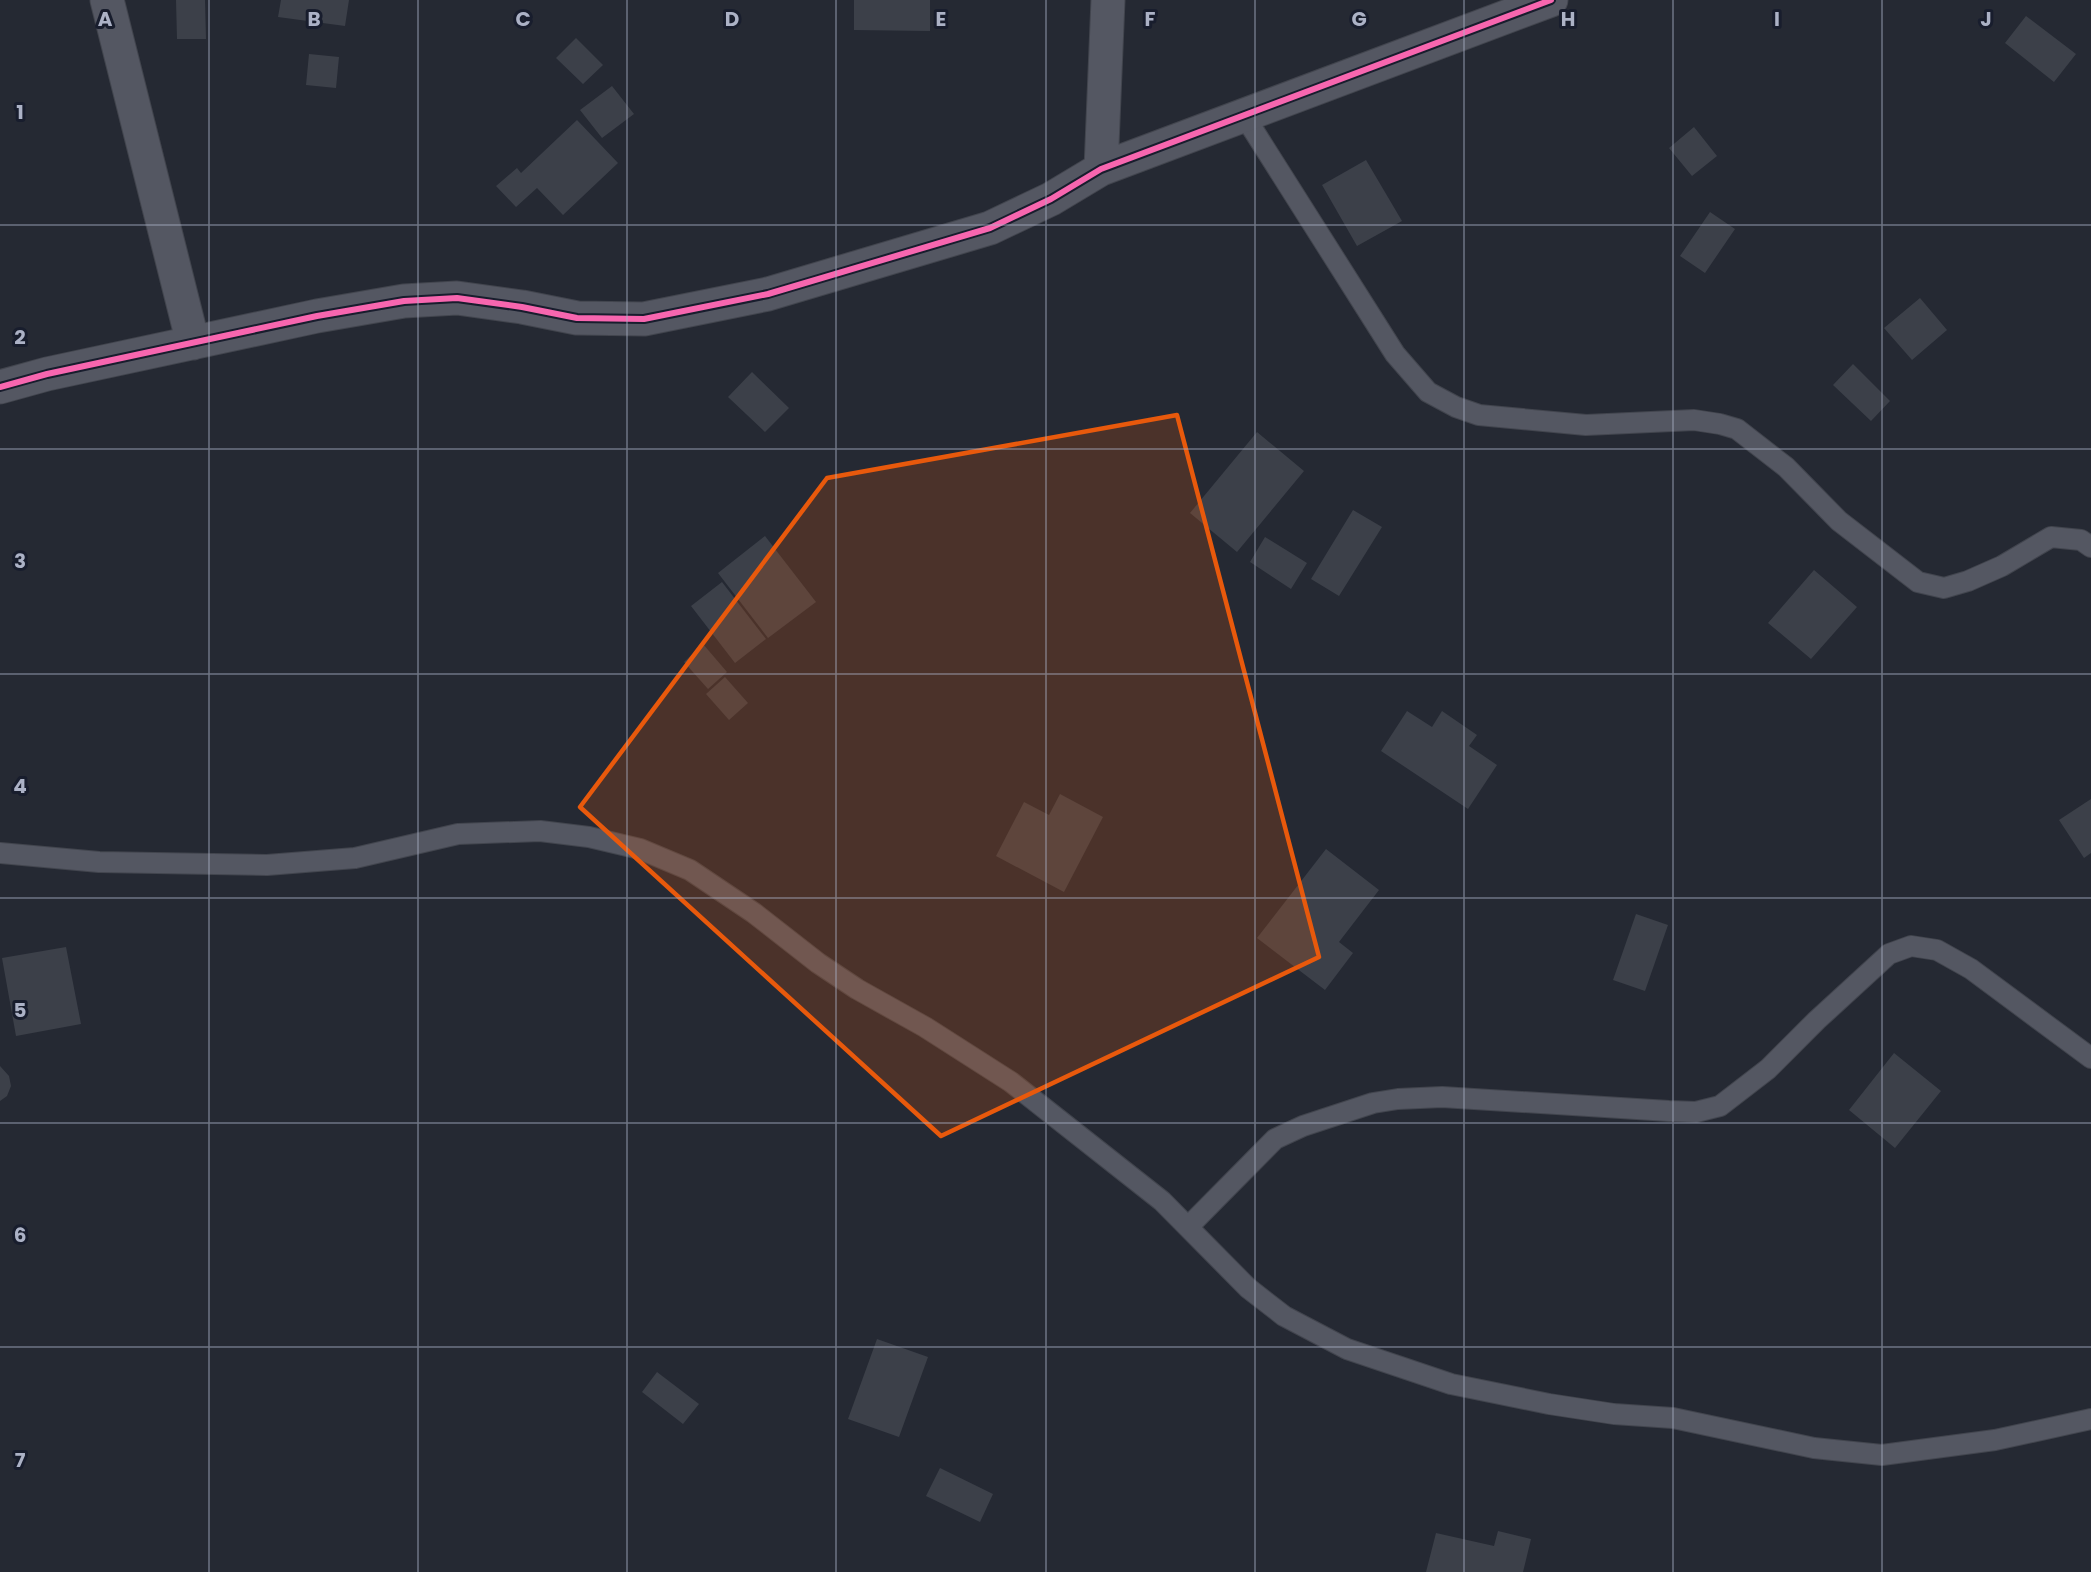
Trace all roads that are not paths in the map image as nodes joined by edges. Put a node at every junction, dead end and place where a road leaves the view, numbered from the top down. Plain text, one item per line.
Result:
1 (107, 0) edge
2 (1108, 0) edge
3 (1551, 0) edge
4 (1245, 117) junction
5 (1101, 169) junction
6 (193, 343) junction
7 (0, 387) edge
8 (2091, 547) edge
9 (0, 853) edge
10 (2091, 1058) edge
11 (1188, 1227) junction
12 (2091, 1419) edge

1 - 6 street
2 - 5 street
3 - 4 street
4 - 5 street
4 - 8 lane
5 - 6 street
6 - 7 street
9 - 11 lane
10 - 11 lane
11 - 12 lane

